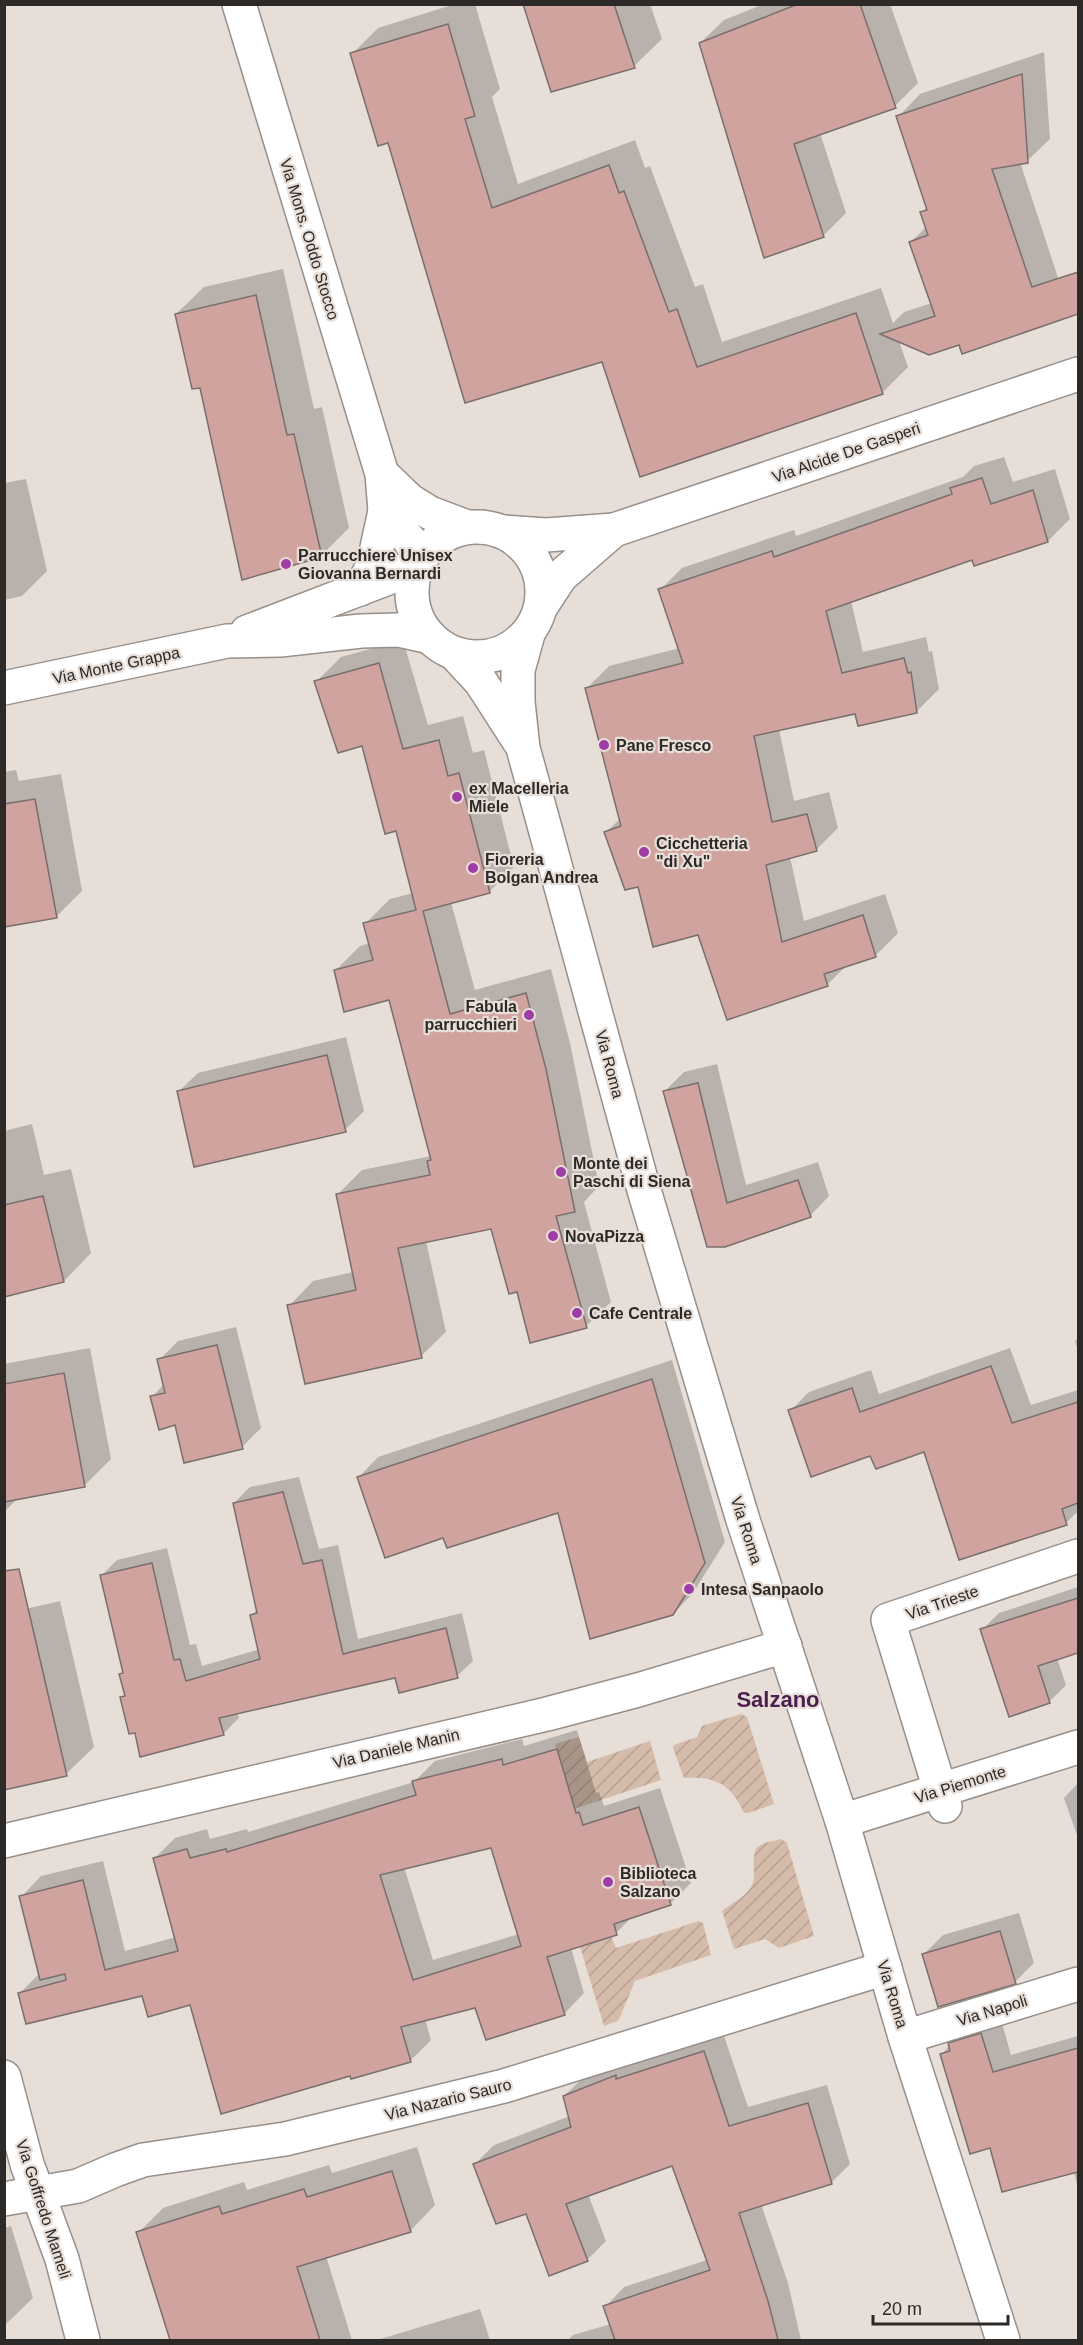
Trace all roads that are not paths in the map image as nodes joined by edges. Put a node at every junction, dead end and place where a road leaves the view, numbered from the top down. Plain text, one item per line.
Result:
1 (239, 4) edge
2 (1078, 374) edge
3 (382, 474) junction
4 (385, 511) junction
5 (467, 527) junction
6 (614, 530) junction
7 (504, 532) junction
8 (419, 562) junction
9 (360, 589) junction
10 (542, 605) junction
11 (528, 634) junction
12 (227, 641) junction
13 (442, 646) junction
14 (4, 688) edge
15 (524, 747) junction
16 (1078, 1556) edge
17 (785, 1646) junction
18 (1078, 1748) edge
19 (942, 1798) junction
20 (842, 1821) junction
21 (4, 1841) edge
22 (885, 1968) junction
23 (1078, 1984) edge
24 (906, 2037) junction
25 (4, 2077) edge
26 (37, 2194) junction
27 (4, 2199) edge
28 (83, 2340) edge
29 (1003, 2340) edge

1 - 3 street, Via Mons. Oddo Stocco
2 - 6 street, Via Alcide De Gasperi
3 - 4 street, Via Mons. Oddo Stocco
3 - 5 street, Via Mons. Oddo Stocco
4 - 8 street
4 - 9 street, Via Mons. Oddo Stocco
5 - 7 street, Via Roma
5 - 8 street, Via Roma
6 - 7 street, Via Alcide De Gasperi
6 - 10 street, Via Alcide De Gasperi
7 - 10 street, Via Roma
8 - 9 street, Via Monte Grappa
8 - 13 street, Via Roma
9 - 12 street, Via Monte Grappa
10 - 11 street, Via Roma
11 - 13 street, Via Roma
11 - 15 street, Via Roma
12 - 13 street, Via Monte Grappa
12 - 14 street, Via Monte Grappa
13 - 15 street, Via Roma
15 - 17 street, Via Roma
16 - 19 street, Via Trieste
17 - 20 street, Via Roma
17 - 21 street, Via Daniele Manin
18 - 19 street, Via Piemonte
19 - 20 street, Via Piemonte
20 - 22 street, Via Roma
22 - 24 street, Via Roma
22 - 26 street, Via Nazario Sauro
23 - 24 street, Via Napoli
24 - 29 street, Via Roma
25 - 26 street, Via Goffredo Mameli
26 - 27 street, Via Nazario Sauro
26 - 28 street, Via Goffredo Mameli

